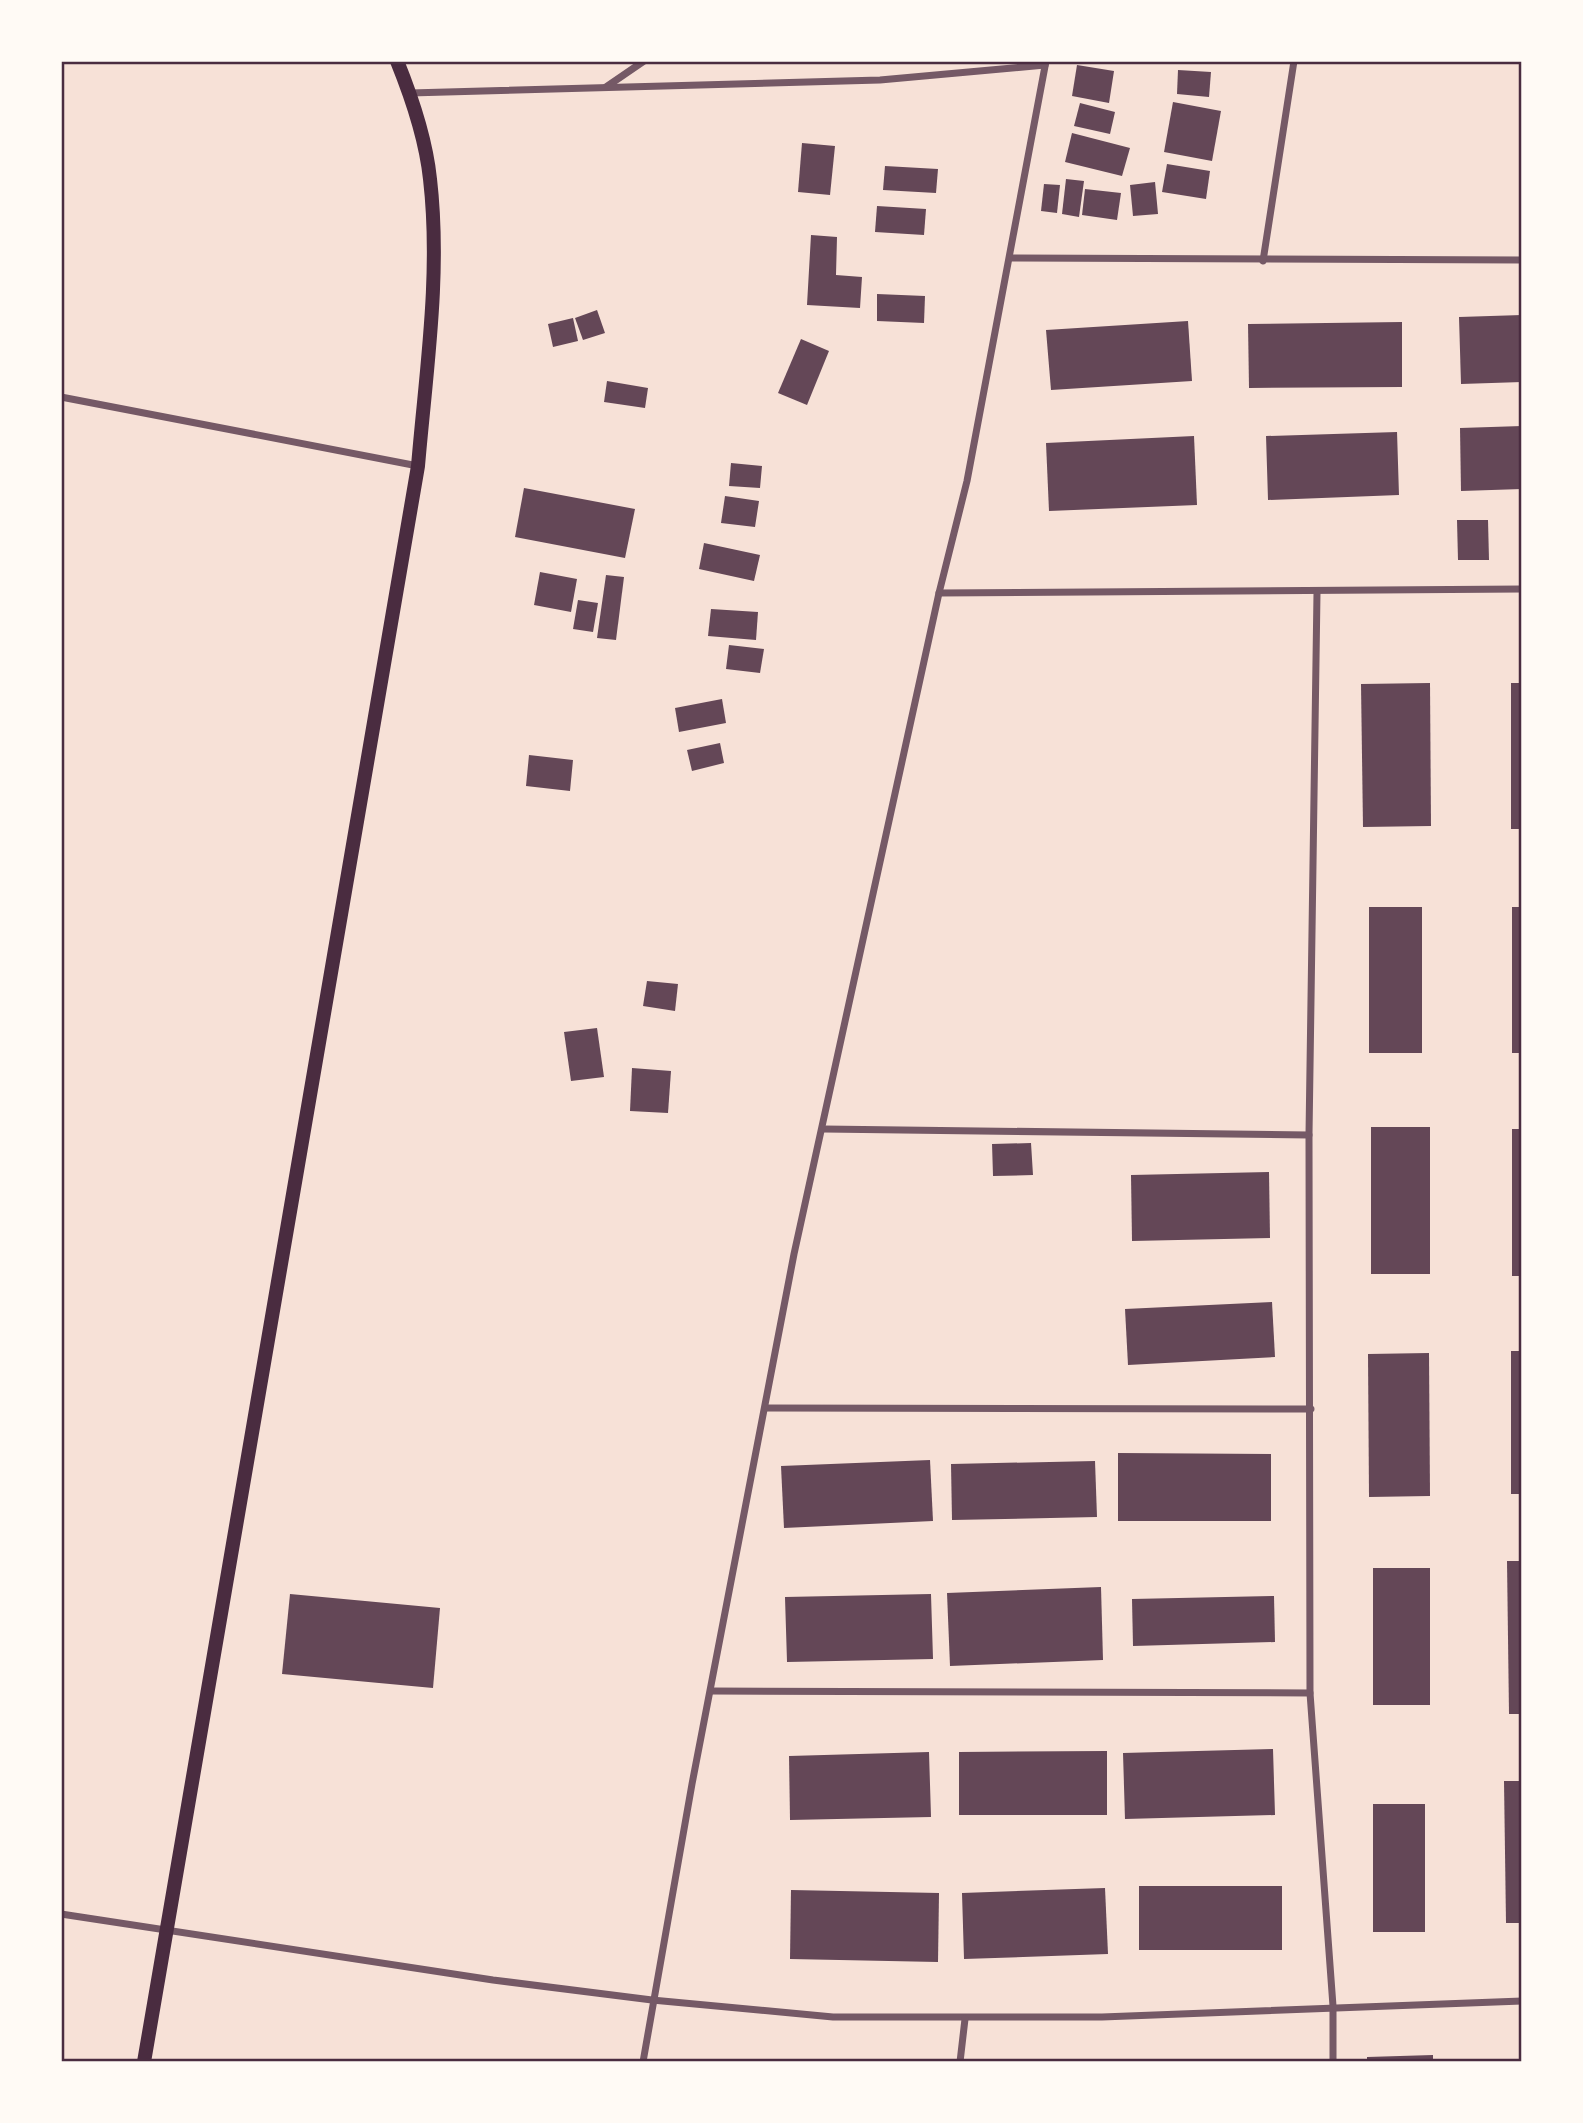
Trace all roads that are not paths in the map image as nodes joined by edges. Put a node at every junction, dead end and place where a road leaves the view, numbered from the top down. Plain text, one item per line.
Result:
1 (397, 61) edge
2 (643, 61) edge
3 (1294, 61) edge
4 (1045, 63) edge
5 (606, 87) junction
6 (410, 93) junction
7 (1011, 258) junction
8 (1522, 260) edge
9 (1263, 261) junction
10 (61, 397) edge
11 (418, 466) junction
12 (1522, 589) edge
13 (939, 593) junction
14 (1317, 593) junction
15 (824, 1129) junction
16 (1309, 1135) junction
17 (766, 1408) junction
18 (1311, 1409) junction
19 (711, 1691) junction
20 (1310, 1693) junction
21 (61, 1914) edge
22 (167, 1931) junction
23 (652, 2000) junction
24 (1522, 2001) edge
25 (1334, 2007) junction
26 (965, 2019) junction
27 (144, 2062) edge
28 (643, 2062) edge
29 (960, 2062) edge
30 (1333, 2062) edge

1 - 6 main road
2 - 5 street
3 - 9 street
4 - 5 street
4 - 7 street
5 - 6 street
6 - 11 main road
7 - 9 street
7 - 13 street
8 - 9 street
10 - 11 street
11 - 22 main road
12 - 14 street
13 - 14 street
13 - 15 street
14 - 16 street
15 - 16 street
15 - 17 street
16 - 18 street
17 - 18 street
17 - 19 street
18 - 20 street
19 - 20 street
19 - 23 street
20 - 25 street
21 - 22 street
22 - 23 street
22 - 27 main road
23 - 26 street
23 - 28 street
24 - 25 street
25 - 26 street
25 - 30 street
26 - 29 street

